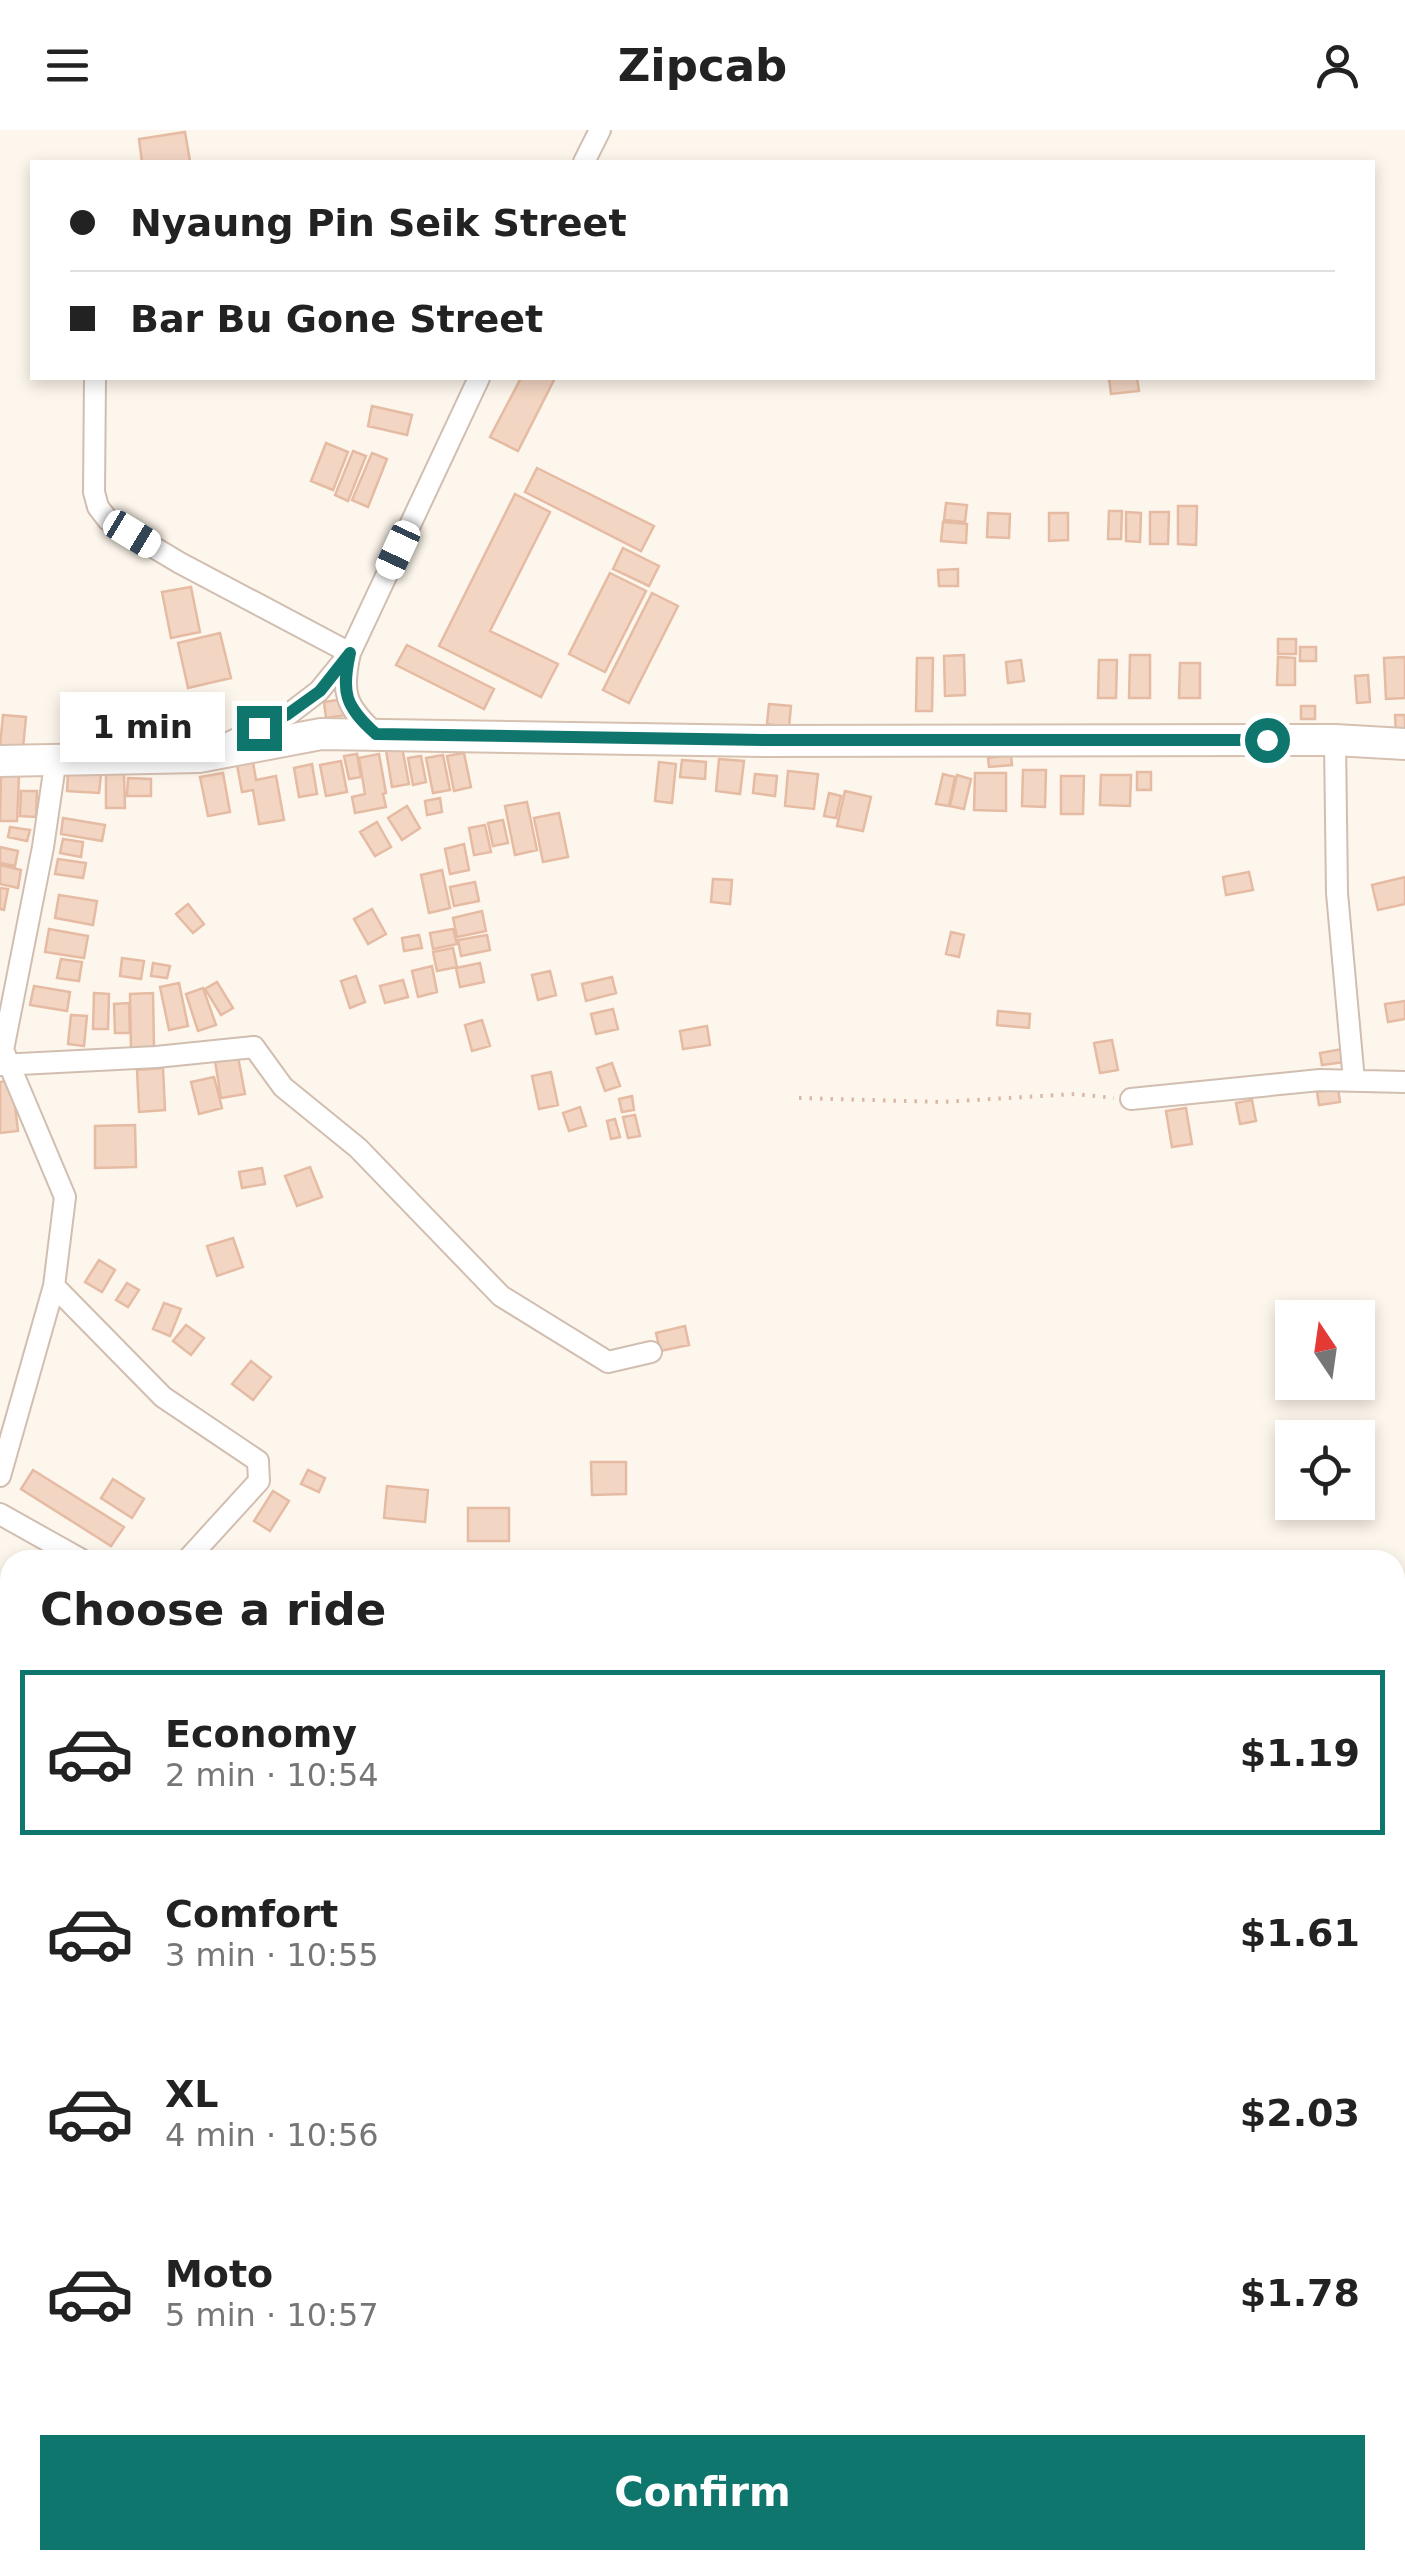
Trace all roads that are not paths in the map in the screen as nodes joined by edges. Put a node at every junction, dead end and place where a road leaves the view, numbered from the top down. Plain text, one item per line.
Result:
1 (600, 130) edge
2 (585, 160) edge
3 (95, 380) edge
4 (478, 380) edge
5 (350, 653) junction
6 (376, 734) junction
7 (1334, 740) junction
8 (1405, 744) edge
9 (200, 757) junction
10 (56, 758) junction
11 (0, 761) edge
12 (4, 1065) edge
13 (1354, 1081) junction
14 (1405, 1082) edge
15 (1131, 1099) road end
16 (54, 1286) junction
17 (652, 1352) dead end
18 (0, 1476) edge
19 (0, 1514) edge
20 (64, 1550) edge
21 (196, 1550) edge

1 - 2 street
3 - 5 street
4 - 5 street
5 - 6 street
5 - 9 street
6 - 7 street
6 - 9 street
7 - 8 street
7 - 13 street
9 - 10 street
10 - 11 street
10 - 12 street
12 - 16 street
12 - 17 street
13 - 14 street
13 - 15 street
16 - 18 street
16 - 21 street
19 - 20 street

